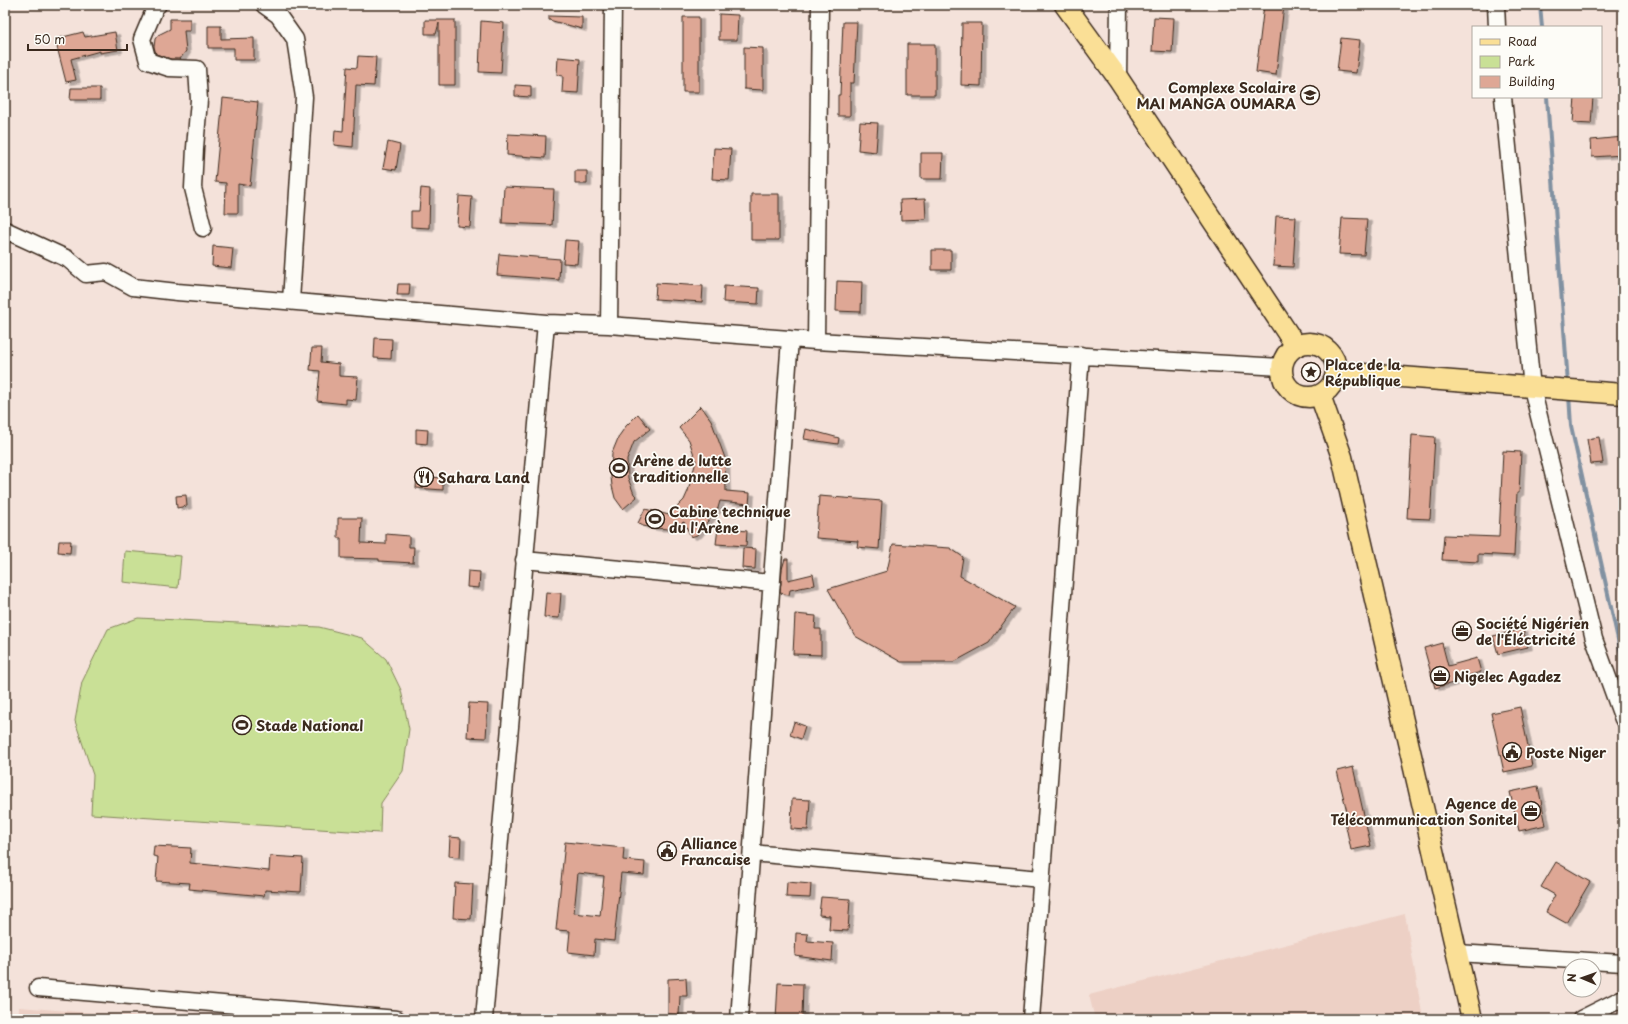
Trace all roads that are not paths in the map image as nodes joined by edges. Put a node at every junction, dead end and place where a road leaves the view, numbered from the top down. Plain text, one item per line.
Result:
1 (264, 5) edge
2 (614, 5) edge
3 (820, 5) edge
4 (1065, 5) edge
5 (1119, 5) edge
6 (1496, 5) edge
7 (156, 9) edge
8 (1497, 26) edge
9 (1118, 78) junction
10 (1502, 98) edge
11 (203, 228) dead end
12 (5, 230) edge
13 (291, 301) junction
14 (546, 323) junction
15 (609, 325) junction
16 (790, 339) junction
17 (816, 341) junction
18 (1296, 346) junction
19 (1081, 355) junction
20 (1282, 367) junction
21 (1336, 372) junction
22 (1532, 388) junction
23 (1623, 394) edge
24 (1320, 395) junction
25 (524, 560) junction
26 (772, 583) junction
27 (1623, 719) edge
28 (752, 853) junction
29 (1041, 879) junction
30 (1457, 953) junction
31 (1623, 963) edge
32 (38, 988) dead end
33 (1623, 998) edge
34 (397, 1019) edge
35 (484, 1019) edge
36 (739, 1019) edge
37 (1030, 1019) edge
38 (1472, 1019) edge
39 (1581, 1019) edge

1 - 13 street
2 - 15 street
3 - 17 street
4 - 9 main road
5 - 9 street
6 - 8 street
7 - 11 street
9 - 18 main road
10 - 22 street
12 - 13 street
13 - 14 street
14 - 15 street
14 - 25 street
15 - 16 street
16 - 17 street
16 - 26 street
17 - 19 street
18 - 20 main road
18 - 21 main road
19 - 20 street
19 - 29 street
20 - 24 main road
21 - 22 main road
21 - 24 main road
22 - 23 main road
22 - 27 street
24 - 30 main road
25 - 26 street
25 - 35 street
26 - 28 street
28 - 29 street
28 - 36 street
29 - 37 street
30 - 31 street
30 - 38 main road
32 - 34 street
33 - 39 street

